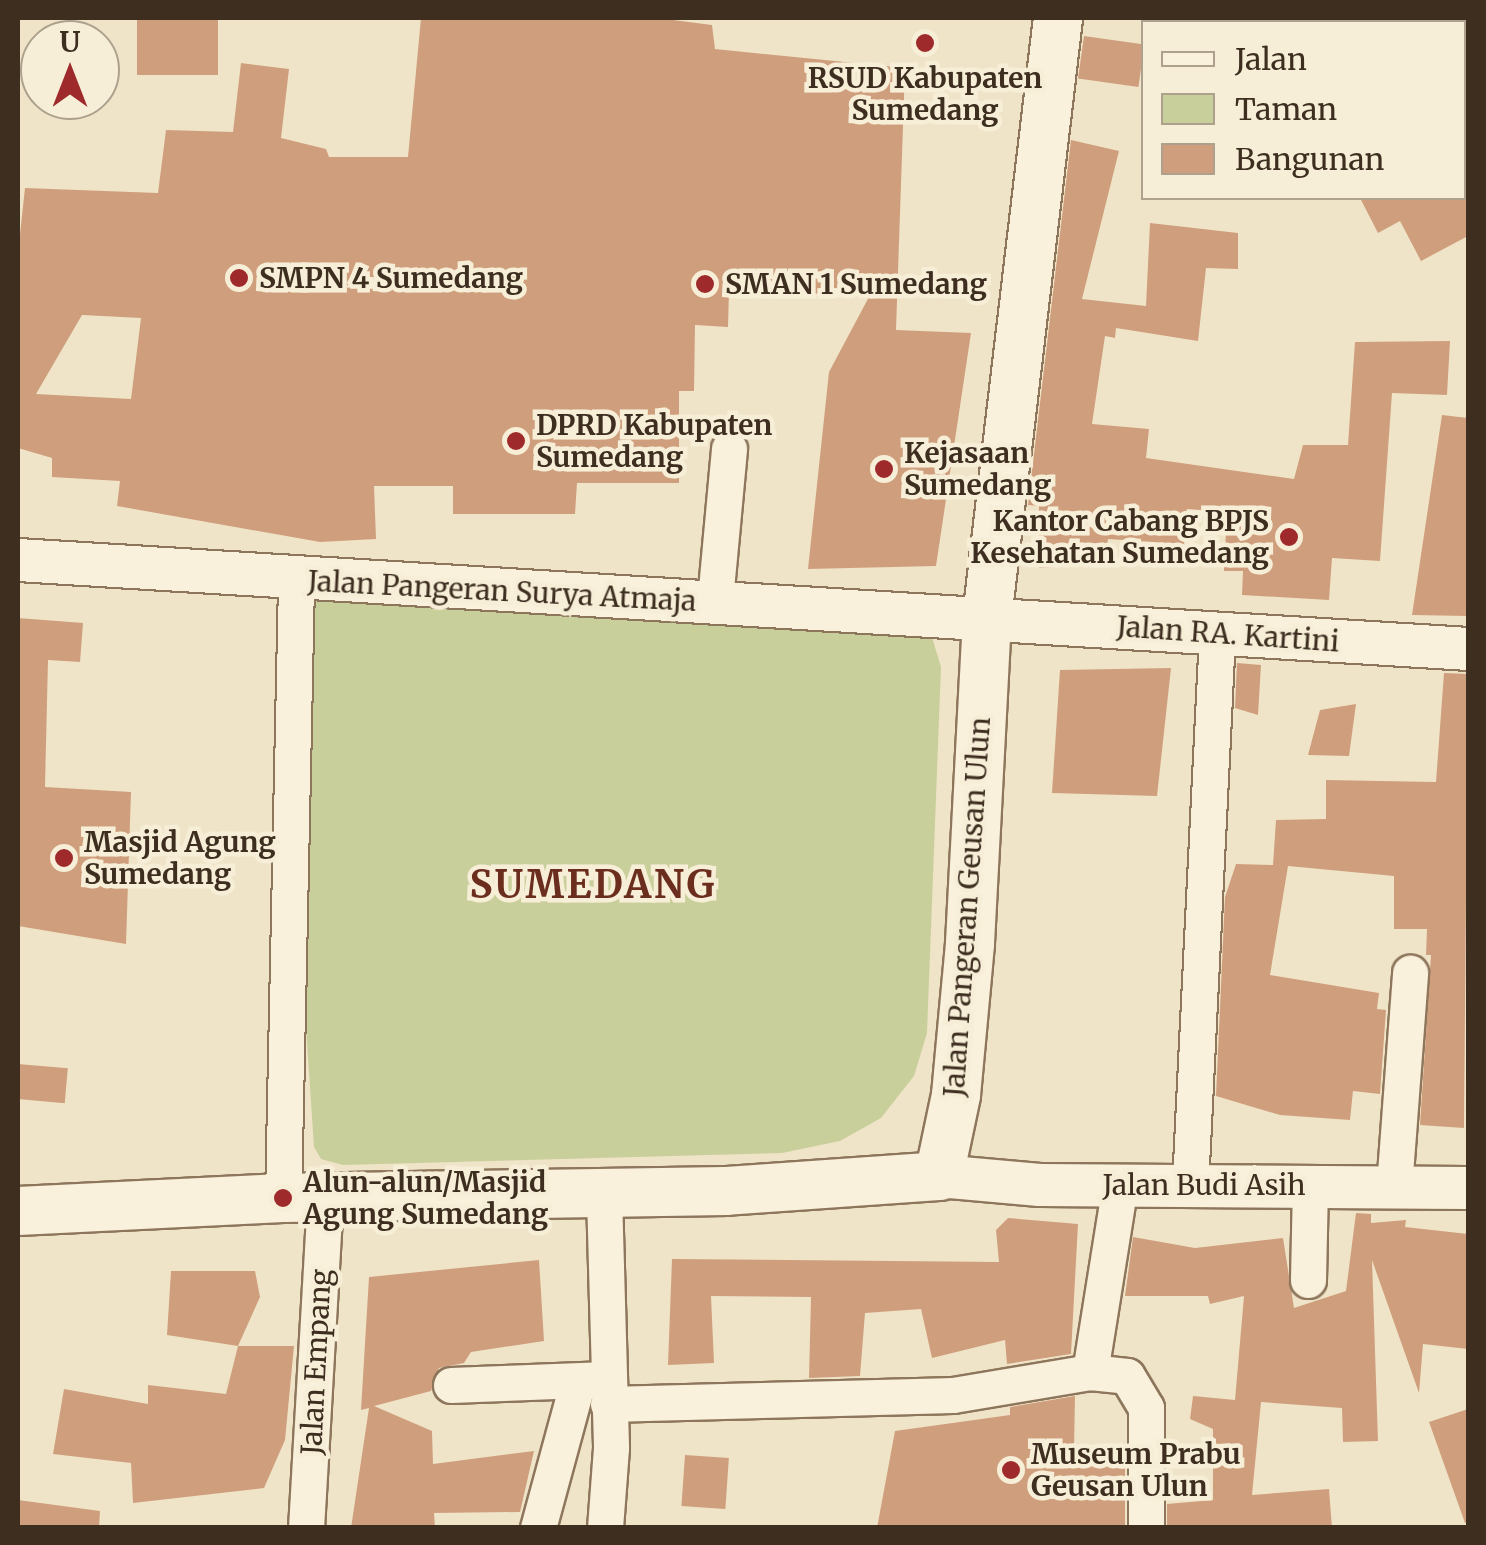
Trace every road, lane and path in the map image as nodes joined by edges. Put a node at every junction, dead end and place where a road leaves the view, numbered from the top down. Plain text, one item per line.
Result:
1 (1058, 18) edge
2 (729, 450) dead end
3 (18, 560) edge
4 (296, 582) junction
5 (714, 600) junction
6 (987, 618) junction
7 (1217, 634) junction
8 (1468, 649) edge
9 (1410, 972) dead end
10 (939, 1176) junction
11 (1120, 1185) junction
12 (1190, 1186) junction
13 (1310, 1186) junction
14 (1394, 1186) junction
15 (1468, 1188) edge
16 (604, 1195) junction
17 (304, 1198) junction
18 (18, 1211) edge
19 (1308, 1280) dead end
20 (1090, 1372) junction
21 (451, 1386) dead end
22 (598, 1388) junction
23 (306, 1528) edge
24 (538, 1528) edge
25 (605, 1528) edge
26 (1146, 1528) edge

1 - 6 main road, Jalan Pangeran Geusan Ulun
2 - 5 street
3 - 4 street, Jalan Pangeran Surya Atmaja
4 - 5 street, Jalan Pangeran Surya Atmaja
4 - 17 street, Jalan Empang
5 - 6 street, Jalan Pangeran Surya Atmaja
6 - 7 street, Jalan RA. Kartini
6 - 10 main road, Jalan Pangeran Geusan Ulun
7 - 8 street, Jalan RA. Kartini
7 - 12 street
9 - 14 street
10 - 11 street, Jalan Budi Asih
10 - 16 main road
11 - 12 street, Jalan Budi Asih
11 - 20 street
12 - 13 street, Jalan Budi Asih
13 - 14 street, Jalan Budi Asih
13 - 19 street
14 - 15 street, Jalan Budi Asih
16 - 17 main road
16 - 22 street
17 - 18 main road
17 - 23 street, Jalan Empang
20 - 22 street
20 - 26 street
21 - 22 street
22 - 24 street
22 - 25 street

